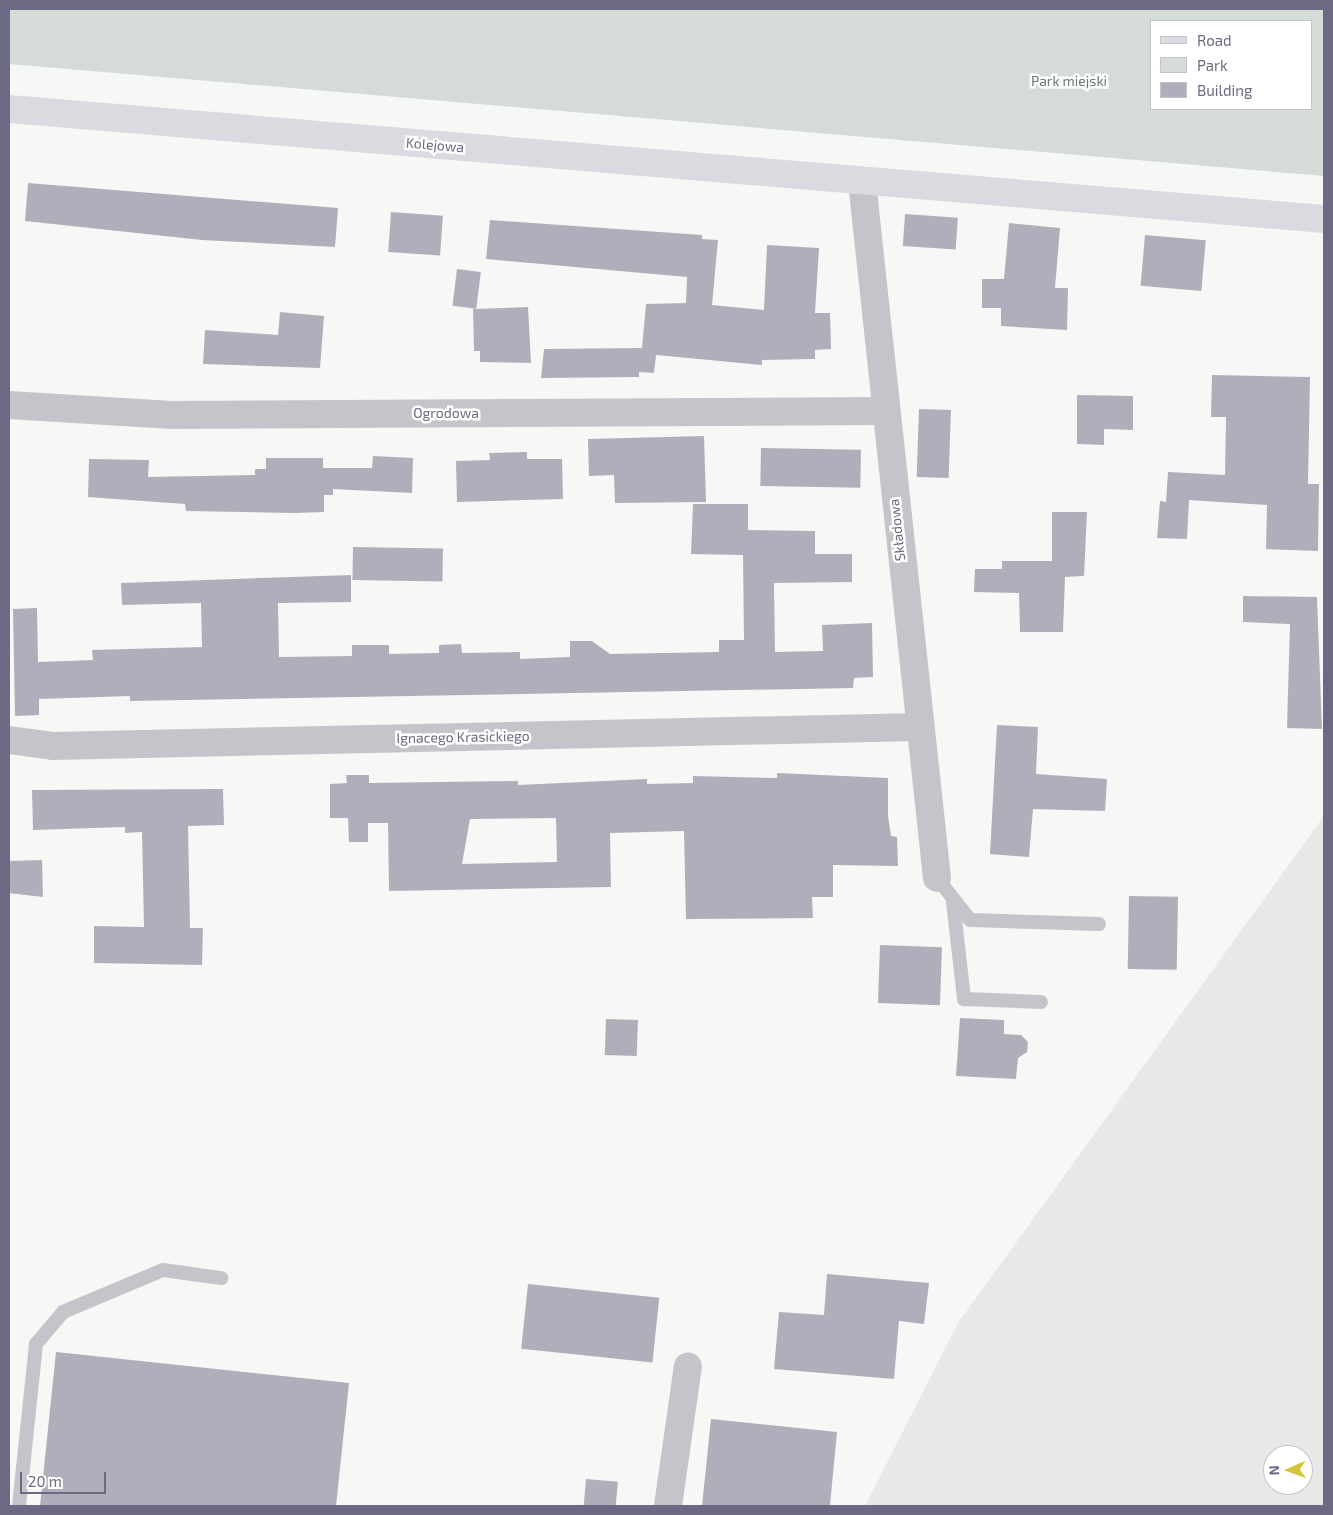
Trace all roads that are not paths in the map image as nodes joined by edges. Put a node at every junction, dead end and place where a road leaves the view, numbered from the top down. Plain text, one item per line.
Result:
1 (9, 109) edge
2 (862, 182) junction
3 (1324, 218) edge
4 (9, 404) edge
5 (884, 411) junction
6 (918, 727) junction
7 (9, 740) edge
8 (937, 878) joint
9 (953, 902) junction
10 (1099, 924) dead end
11 (1041, 1002) dead end
12 (221, 1278) dead end
13 (688, 1366) dead end
14 (19, 1506) edge
15 (668, 1506) edge

1 - 2 street, Kolejowa
2 - 3 street, Kolejowa
2 - 5 street, Składowa
4 - 5 street, Ogrodowa
5 - 6 street, Składowa
6 - 7 street, Ignacego Krasickiego
6 - 8 street, Składowa
8 - 9 lane
9 - 10 lane
9 - 11 lane
12 - 14 lane
13 - 15 street

